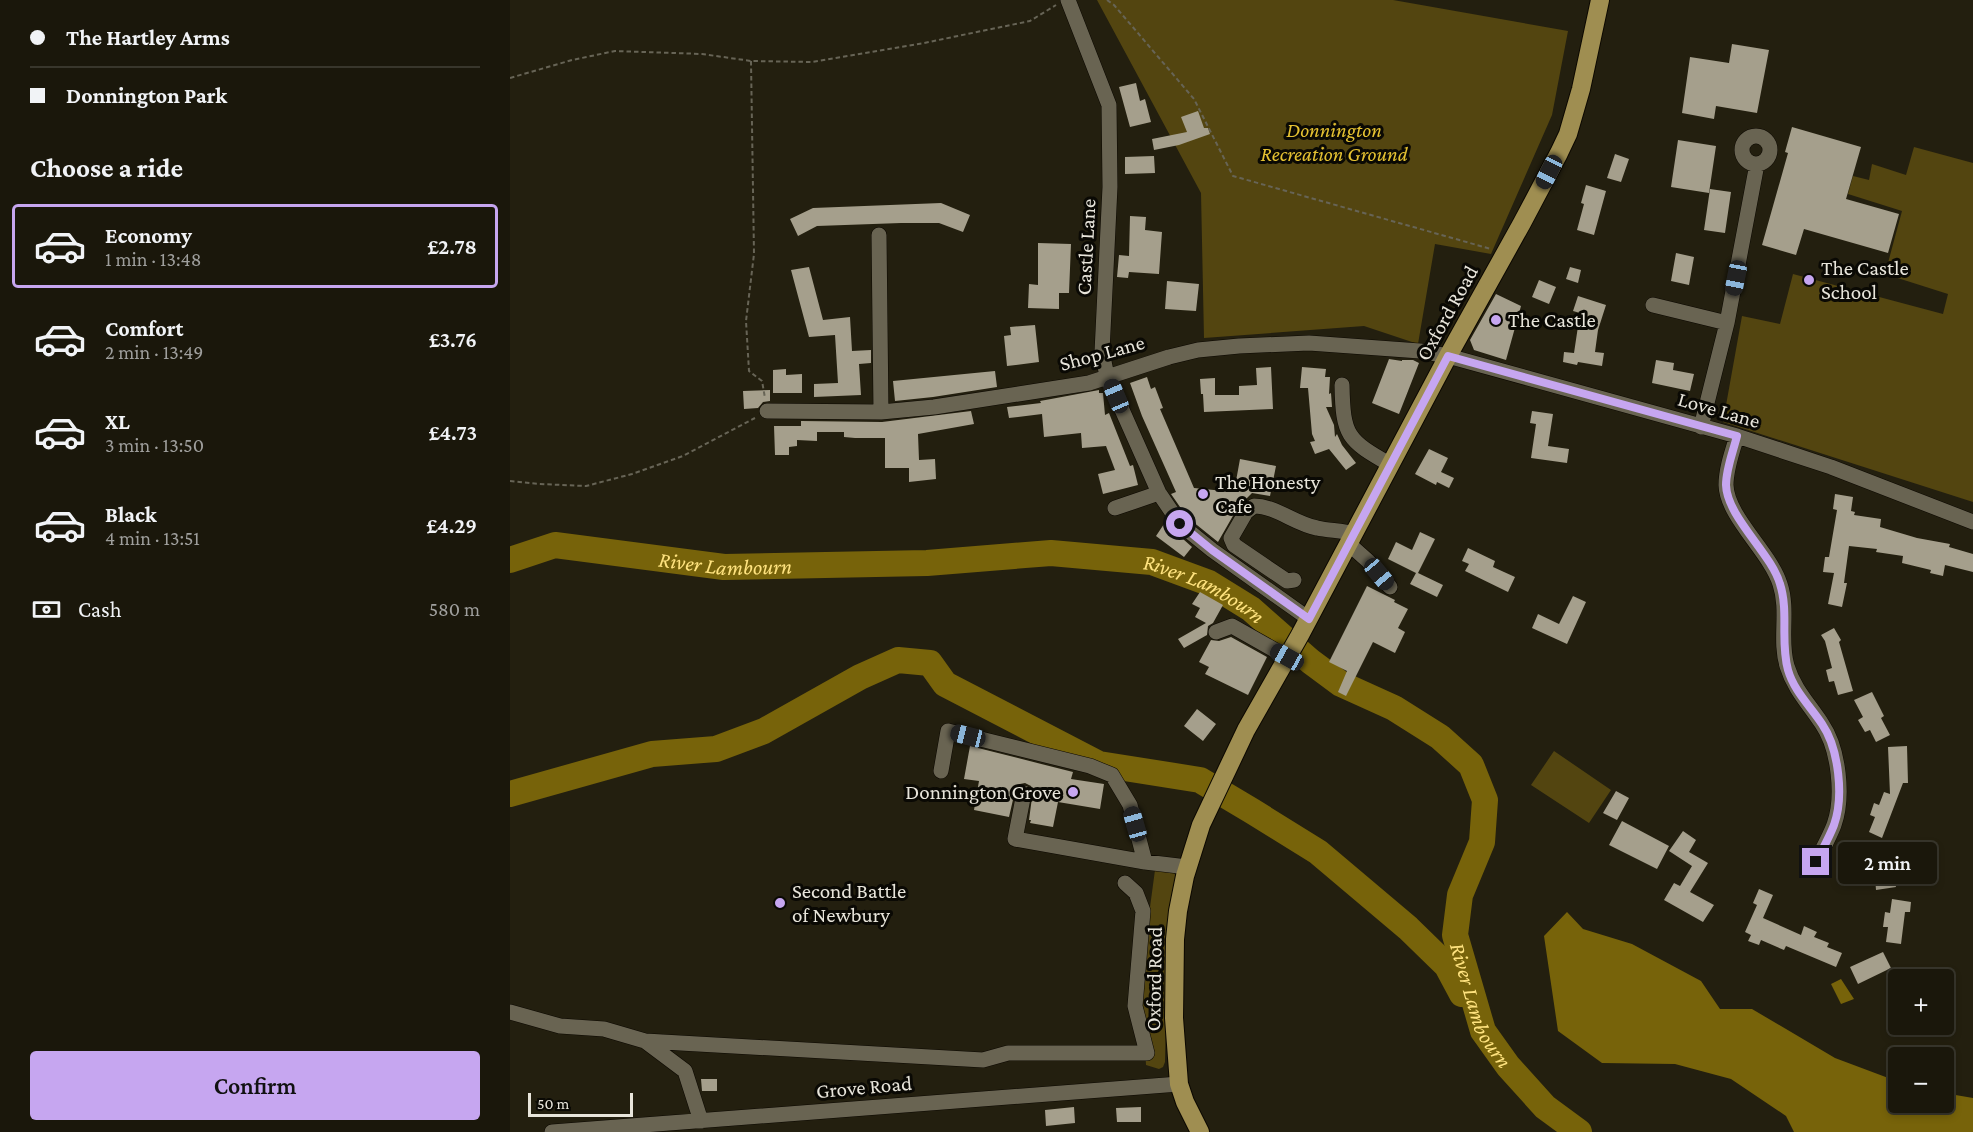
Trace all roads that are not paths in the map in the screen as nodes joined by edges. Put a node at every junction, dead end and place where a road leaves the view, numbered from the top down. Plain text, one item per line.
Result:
1 (1068, 0) edge
2 (1600, 0) edge
3 (1757, 164) dead end
4 (879, 235) dead end
5 (1653, 305) dead end
6 (1727, 323) junction
7 (1448, 356) junction
8 (1107, 376) junction
9 (1342, 385) dead end
10 (767, 411) road end
11 (881, 412) junction
12 (1701, 427) junction
13 (1737, 436) junction
14 (1391, 465) junction
15 (1159, 493) junction
16 (1115, 508) dead end
17 (1973, 522) edge
18 (1352, 539) junction
19 (1293, 580) dead end
20 (1390, 587) dead end
21 (1309, 619) junction
22 (1216, 632) dead end
23 (1289, 655) junction
24 (941, 771) dead end
25 (1024, 793) dead end
26 (1145, 862) junction
27 (1816, 862) dead end
28 (1188, 867) junction
29 (1125, 883) dead end
30 (510, 1012) edge
31 (645, 1041) junction
32 (1179, 1084) junction
33 (701, 1121) junction
34 (552, 1132) edge
35 (1200, 1132) edge

1 - 8 street, Castle Lane
2 - 7 main road, Oxford Road
3 - 6 street
4 - 11 street
5 - 6 street
6 - 12 street
7 - 8 street, Shop Lane
7 - 12 street, Love Lane
7 - 14 main road, Oxford Road
8 - 11 street, Shop Lane
8 - 15 street, Castle Lane
9 - 14 street
10 - 11 street, Shop Lane
12 - 13 street, Love Lane
13 - 17 street, Love Lane
13 - 27 street
14 - 18 main road, Oxford Road
15 - 16 street
15 - 21 street, Castle Lane
18 - 19 street
18 - 20 street
18 - 21 main road, Oxford Road
21 - 23 main road, Oxford Road
22 - 23 street
23 - 28 main road, Oxford Road
24 - 26 street
25 - 26 street
26 - 28 street
28 - 32 main road, Oxford Road
29 - 31 street
30 - 31 street
31 - 33 street
32 - 33 street, Grove Road
32 - 35 main road, Oxford Road
33 - 34 street, Grove Road

